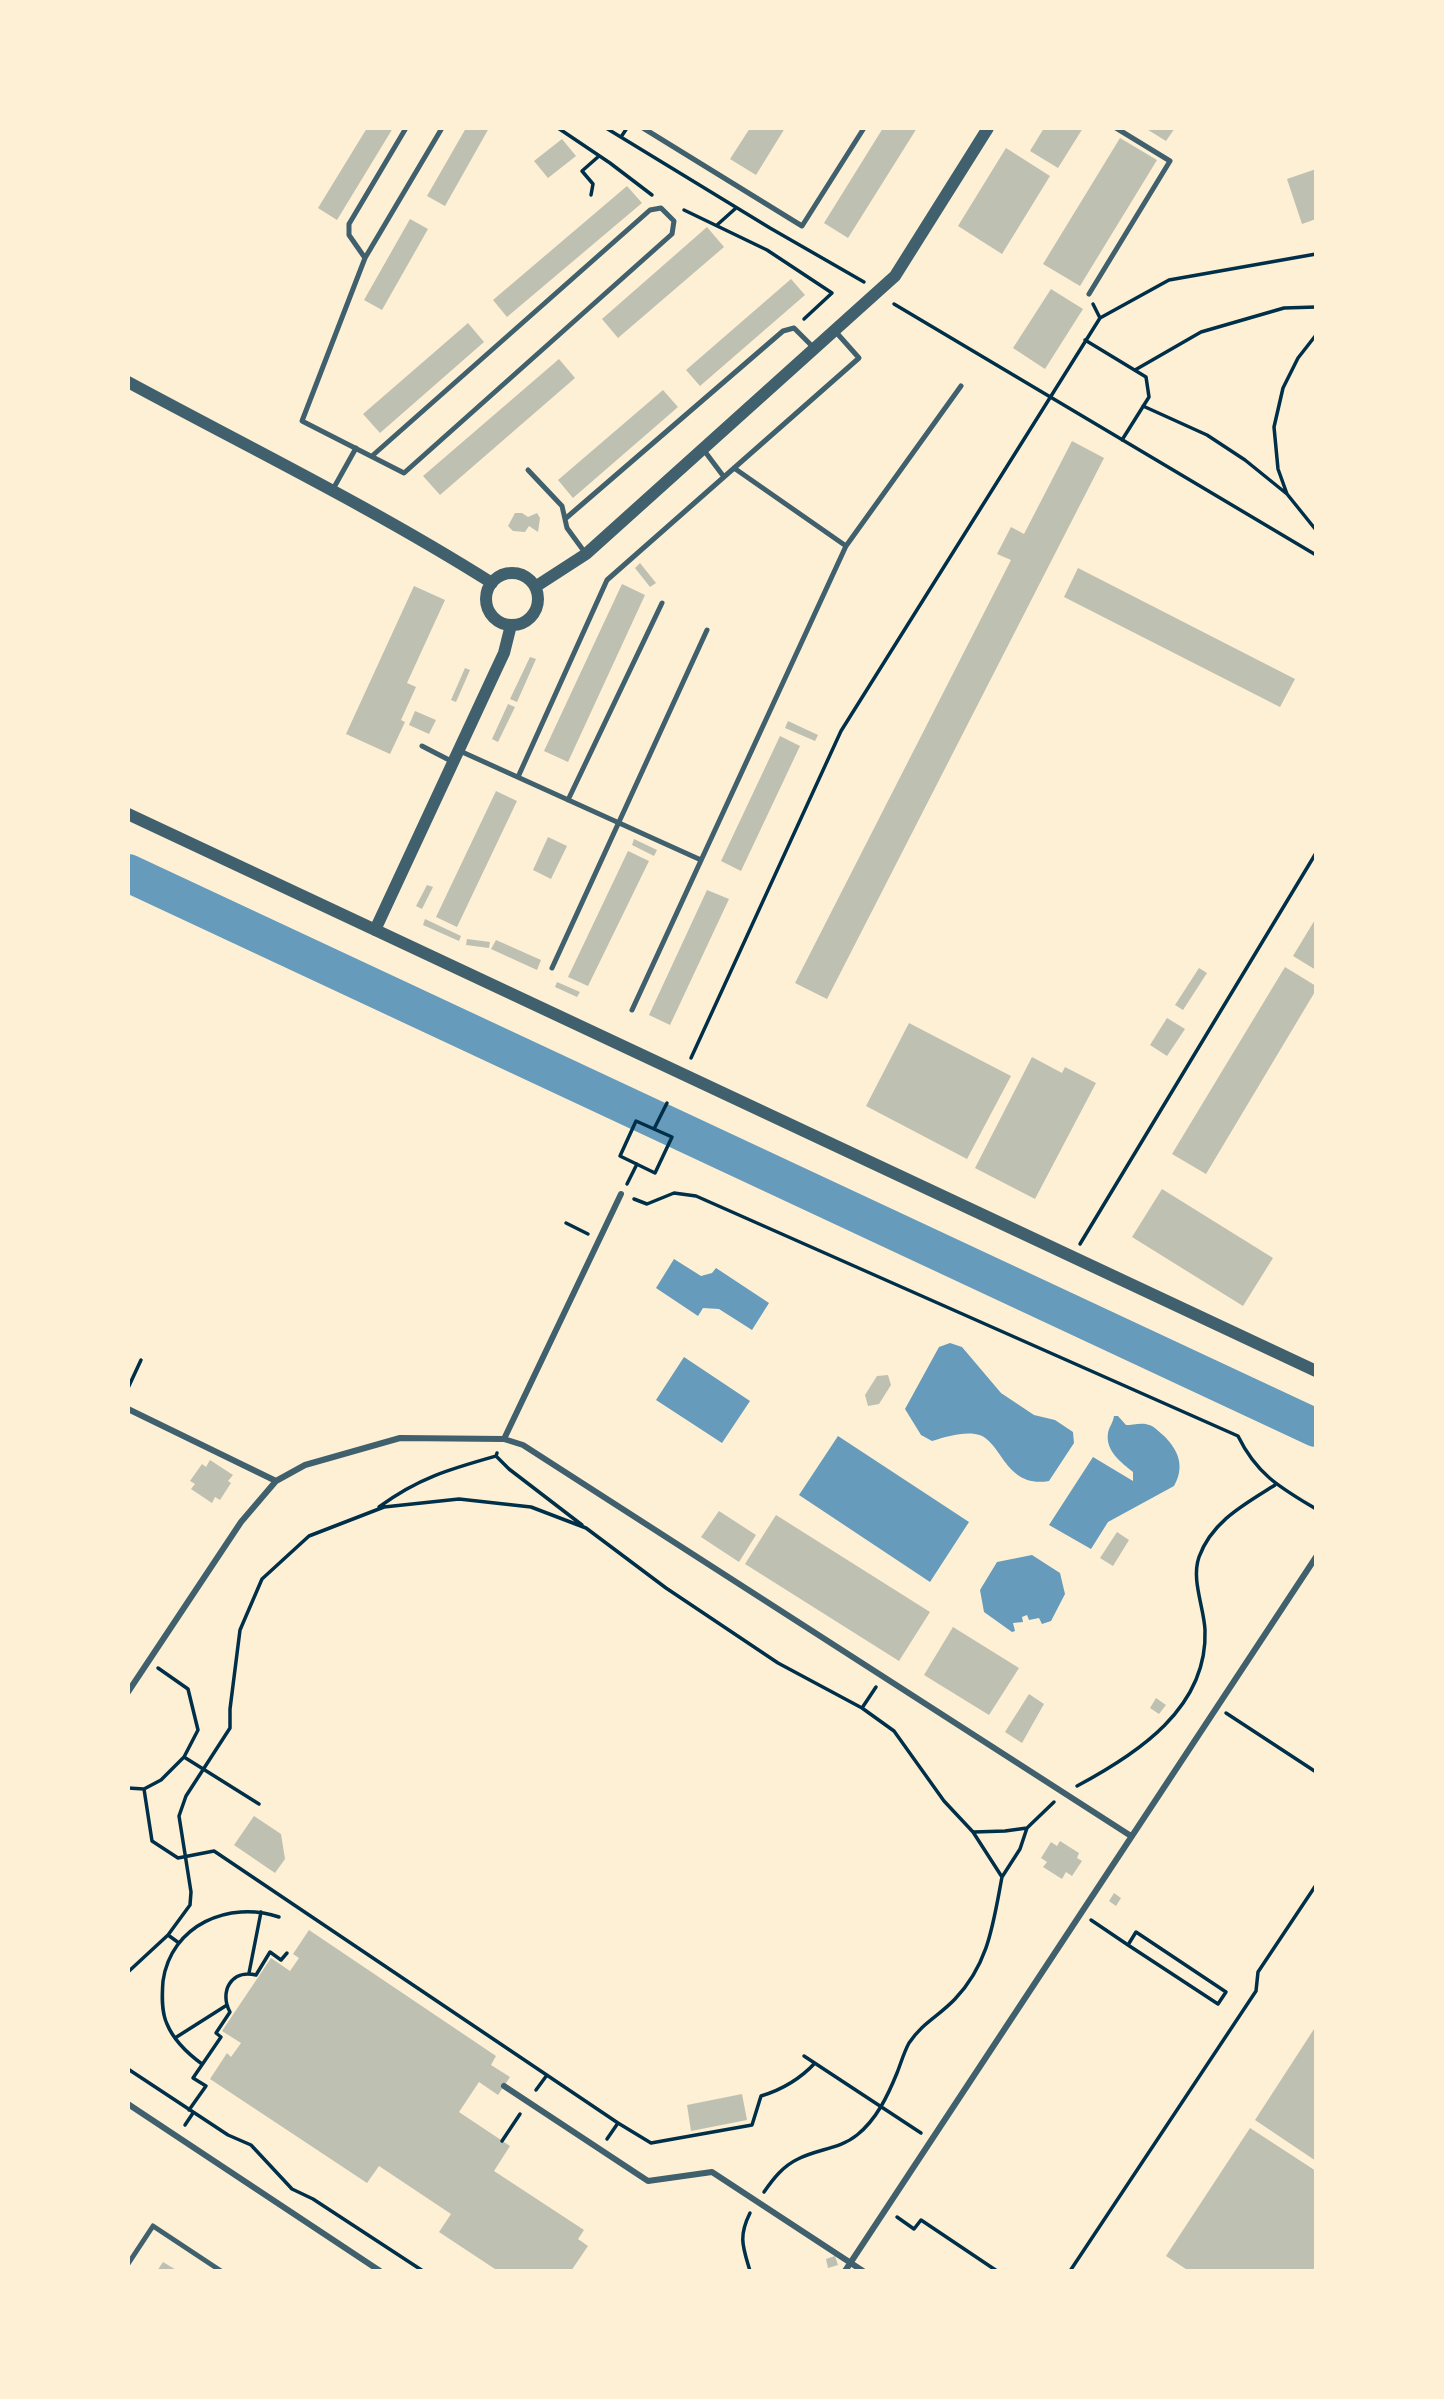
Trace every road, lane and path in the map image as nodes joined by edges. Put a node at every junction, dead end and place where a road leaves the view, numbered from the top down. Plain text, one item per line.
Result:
1 (405, 128) edge
2 (442, 128) edge
3 (558, 128) edge
4 (606, 128) edge
5 (627, 128) edge
6 (643, 128) edge
7 (864, 128) edge
8 (988, 128) edge
9 (1116, 128) edge
10 (621, 137) junction
11 (599, 156) junction
12 (591, 195) dead end
13 (736, 207) junction
14 (678, 208) dead end
15 (655, 209) junction
16 (716, 225) junction
17 (1316, 254) edge
18 (365, 258) junction
19 (864, 282) dead end
20 (1089, 294) dead end
21 (894, 304) dead end
22 (1316, 307) edge
23 (794, 328) junction
24 (835, 331) junction
25 (1316, 335) edge
26 (1086, 340) junction
27 (815, 349) junction
28 (1135, 370) junction
29 (128, 382) edge
30 (961, 386) dead end
31 (1049, 398) junction
32 (1143, 406) junction
33 (1122, 440) junction
34 (356, 448) junction
35 (703, 449) junction
36 (372, 456) junction
37 (734, 467) junction
38 (528, 470) dead end
39 (724, 477) junction
40 (332, 491) junction
41 (1287, 494) junction
42 (565, 519) junction
43 (1316, 530) edge
44 (846, 546) junction
45 (586, 554) junction
46 (1316, 555) edge
47 (492, 583) junction
48 (535, 587) junction
49 (662, 603) dead end
50 (511, 625) junction
51 (707, 630) dead end
52 (422, 746) dead end
53 (457, 757) junction
54 (518, 777) junction
55 (568, 800) junction
56 (128, 814) edge
57 (619, 822) junction
58 (1316, 853) edge
59 (701, 860) junction
60 (375, 930) junction
61 (552, 968) dead end
62 (632, 1010) dead end
63 (691, 1058) dead end
64 (667, 1103) dead end
65 (654, 1129) junction
66 (637, 1164) junction
67 (621, 1194) junction
68 (566, 1223) dead end
69 (599, 1239) junction
70 (1072, 1257) junction
71 (141, 1360) dead end
72 (1316, 1371) edge
73 (128, 1388) edge
74 (128, 1409) edge
75 (504, 1438) junction
76 (276, 1481) junction
77 (1275, 1484) junction
78 (1316, 1509) edge
79 (375, 1511) junction
80 (586, 1528) junction
81 (1316, 1557) edge
82 (170, 1676) dead end
83 (883, 1676) junction
84 (128, 1692) edge
85 (1216, 1706) junction
86 (862, 1708) junction
87 (184, 1757) junction
88 (203, 1769) junction
89 (1316, 1772) edge
90 (128, 1788) edge
91 (144, 1789) junction
92 (1064, 1792) junction
93 (259, 1804) dead end
94 (1027, 1828) junction
95 (973, 1832) junction
96 (1130, 1836) junction
97 (185, 1857) junction
98 (1002, 1877) junction
99 (1316, 1885) edge
100 (261, 1912) junction
101 (1081, 1913) junction
102 (279, 1917) dead end
103 (168, 1936) junction
104 (179, 1943) junction
105 (1128, 1945) junction
106 (286, 1952) dead end
107 (128, 1972) edge
108 (248, 1973) junction
109 (227, 2005) junction
110 (175, 2038) junction
111 (804, 2056) dead end
112 (815, 2063) junction
113 (202, 2064) junction
114 (128, 2069) edge
115 (504, 2086) dead end
116 (128, 2105) edge
117 (881, 2107) junction
118 (189, 2110) junction
119 (516, 2120) dead end
120 (618, 2123) junction
121 (932, 2140) junction
122 (502, 2141) dead end
123 (600, 2149) junction
124 (758, 2201) junction
125 (886, 2210) junction
126 (850, 2263) junction
127 (128, 2264) edge
128 (221, 2271) edge
129 (380, 2271) edge
130 (423, 2271) edge
131 (750, 2271) edge
132 (845, 2271) edge
133 (863, 2271) edge
134 (997, 2271) edge
135 (1070, 2271) edge

1 - 18 lane
2 - 18 lane
3 - 11 path
4 - 10 path
5 - 10 path
6 - 7 lane
8 - 24 street
9 - 20 lane
10 - 13 path
11 - 12 path
11 - 15 path
13 - 16 path
13 - 19 path
14 - 16 path
15 - 36 lane
15 - 36 lane
16 - 23 path
17 - 26 path
18 - 34 lane
21 - 31 path
22 - 28 path
23 - 27 lane
23 - 42 lane
24 - 27 street
24 - 37 lane
25 - 41 path
26 - 28 path
26 - 31 path
27 - 35 street
28 - 32 path
29 - 40 street
30 - 44 lane
31 - 33 path
31 - 63 path
32 - 33 path
32 - 41 path
33 - 46 path
34 - 36 lane
34 - 40 lane
35 - 39 lane
35 - 45 street
37 - 39 lane
37 - 44 lane
38 - 42 lane
39 - 54 lane
40 - 47 street
41 - 43 path
42 - 45 lane
44 - 59 lane
45 - 48 street
47 - 48 street
47 - 50 street
48 - 50 street
49 - 55 lane
50 - 53 street
51 - 57 lane
52 - 53 lane
53 - 54 lane
53 - 60 street
54 - 55 lane
55 - 57 lane
56 - 60 street
57 - 59 lane
57 - 61 lane
58 - 70 path
59 - 62 lane
60 - 70 street
64 - 65 path
65 - 66 path
65 - 66 path
66 - 67 path
67 - 69 street
67 - 77 path
68 - 69 path
69 - 75 street
70 - 72 street
71 - 73 path
74 - 76 street
75 - 76 street
75 - 83 street
76 - 84 street
77 - 78 path
77 - 92 path
79 - 80 path
79 - 80 path
79 - 88 path
80 - 86 path
81 - 85 street
82 - 87 path
83 - 86 path
83 - 92 street
85 - 89 path
85 - 96 street
86 - 95 path
87 - 88 path
87 - 91 path
88 - 93 path
88 - 97 path
90 - 91 path
91 - 97 path
92 - 94 path
92 - 96 street
94 - 95 path
94 - 98 path
95 - 98 path
96 - 101 street
97 - 103 path
97 - 120 path
98 - 117 path
99 - 135 path
100 - 102 path
100 - 104 path
100 - 108 path
101 - 105 path
101 - 121 street
103 - 104 path
103 - 107 path
104 - 110 path
105 - 105 path
106 - 108 path
108 - 109 path
109 - 110 path
109 - 113 path
110 - 113 path
111 - 112 path
112 - 117 path
112 - 120 path
113 - 118 path
114 - 118 path
115 - 123 street
116 - 129 street
117 - 121 path
117 - 124 path
118 - 130 path
119 - 122 path
120 - 123 path
121 - 125 street
123 - 124 street
124 - 126 street
124 - 131 path
125 - 126 street
125 - 134 path
126 - 132 street
126 - 133 street
127 - 128 lane

